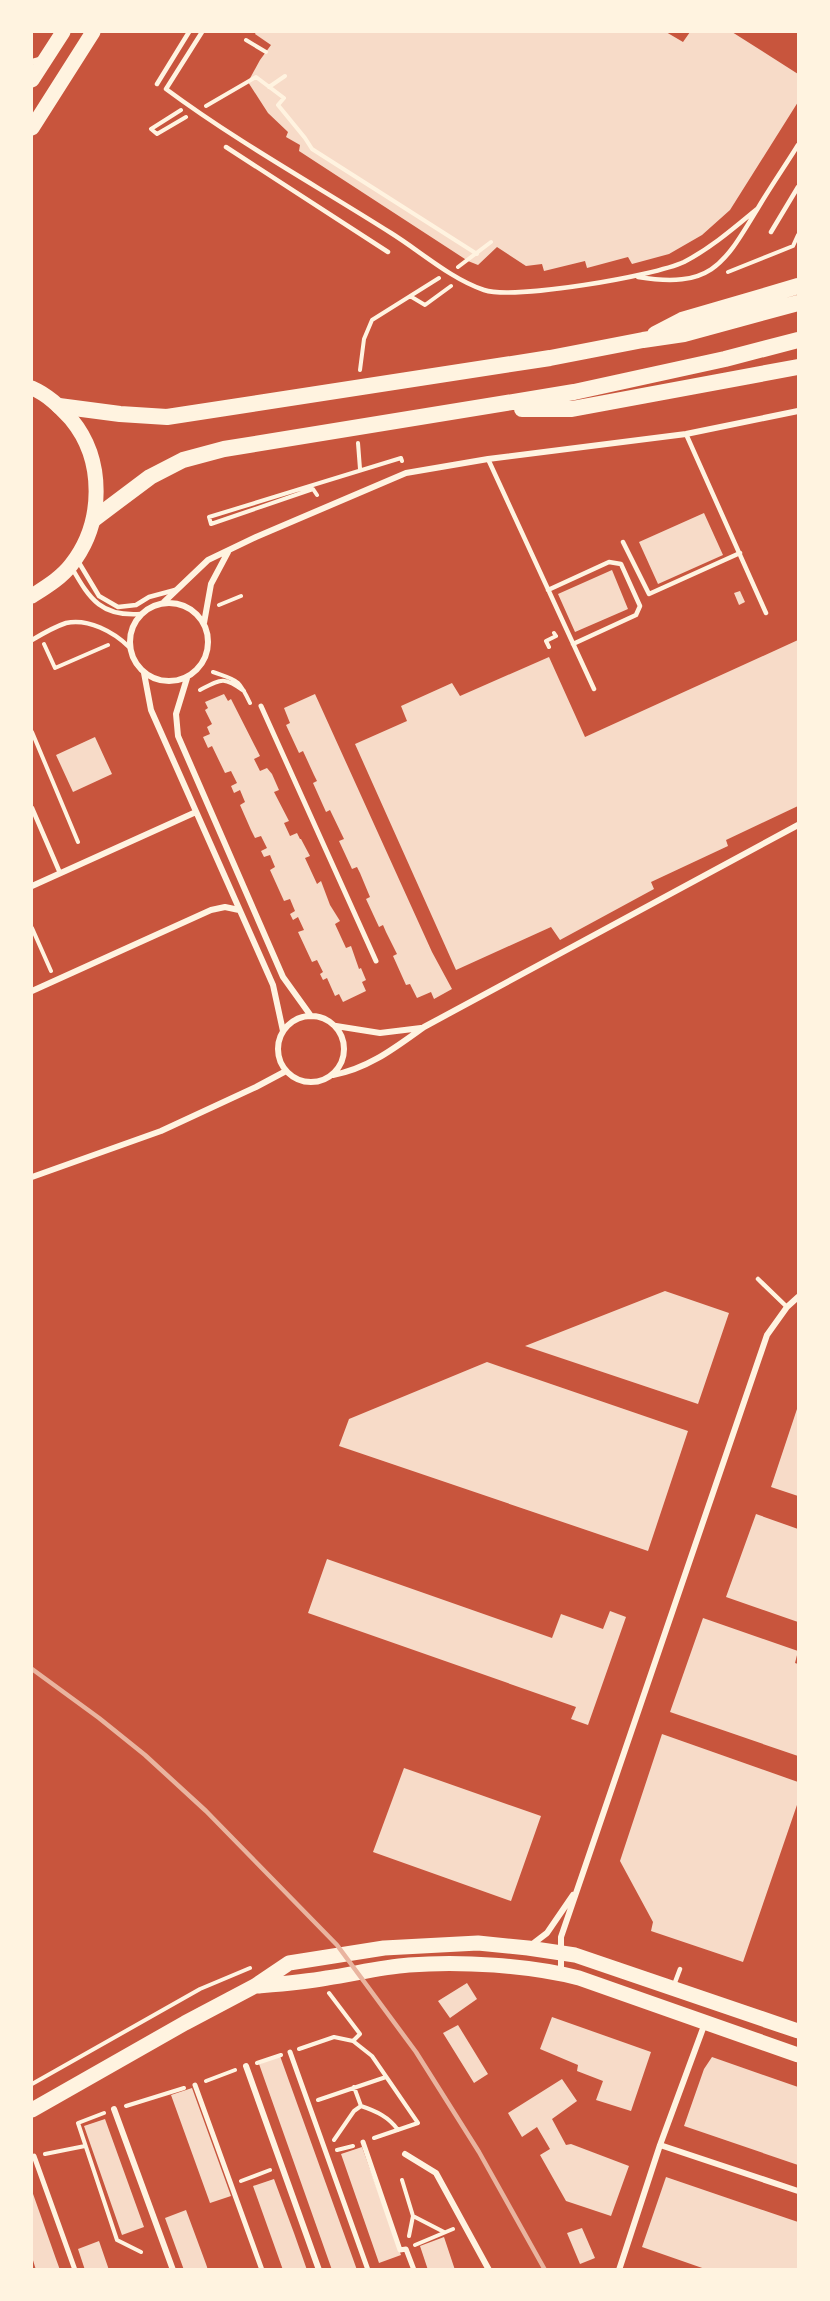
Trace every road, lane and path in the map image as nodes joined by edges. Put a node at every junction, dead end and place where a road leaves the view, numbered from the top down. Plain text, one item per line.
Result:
1 (63, 32) edge
2 (93, 32) edge
3 (189, 32) edge
4 (202, 32) edge
5 (246, 40) dead end
6 (266, 52) dead end
7 (39, 60) edge
8 (285, 76) dead end
9 (32, 80) edge
10 (248, 82) dead end
11 (157, 84) dead end
12 (269, 87) junction
13 (189, 105) junction
14 (32, 128) edge
15 (157, 134) dead end
16 (798, 145) edge
17 (226, 147) dead end
18 (798, 187) edge
19 (758, 209) junction
20 (771, 232) dead end
21 (798, 235) edge
22 (491, 242) dead end
23 (388, 252) dead end
24 (477, 254) junction
25 (468, 261) dead end
26 (728, 272) dead end
27 (636, 276) junction
28 (454, 284) dead end
29 (798, 286) edge
30 (798, 303) edge
31 (372, 320) dead end
32 (643, 340) junction
33 (798, 340) edge
34 (798, 367) edge
35 (32, 388) edge
36 (59, 406) junction
37 (471, 409) junction
38 (798, 411) edge
39 (686, 434) junction
40 (488, 459) junction
41 (402, 461) dead end
42 (316, 495) dead end
43 (94, 519) junction
44 (623, 542) dead end
45 (229, 551) junction
46 (740, 553) junction
47 (73, 562) junction
48 (178, 590) junction
49 (549, 590) junction
50 (32, 596) edge
51 (241, 597) dead end
52 (164, 602) junction
53 (224, 604) dead end
54 (766, 613) dead end
55 (141, 614) junction
56 (204, 623) junction
57 (553, 630) dead end
58 (32, 640) edge
59 (44, 644) dead end
60 (573, 644) junction
61 (109, 645) dead end
62 (129, 647) junction
63 (549, 647) dead end
64 (213, 672) dead end
65 (144, 673) junction
66 (187, 678) junction
67 (594, 689) dead end
68 (200, 690) dead end
69 (261, 706) dead end
70 (32, 732) edge
71 (32, 808) edge
72 (196, 812) junction
73 (798, 825) edge
74 (78, 842) dead end
75 (60, 873) junction
76 (32, 886) edge
77 (239, 910) junction
78 (32, 928) edge
79 (376, 961) dead end
80 (52, 973) dead end
81 (32, 991) edge
82 (311, 1016) junction
83 (336, 1026) junction
84 (424, 1027) junction
85 (283, 1031) junction
86 (286, 1071) junction
87 (333, 1075) junction
88 (32, 1177) edge
89 (758, 1279) dead end
90 (798, 1297) edge
91 (787, 1307) junction
92 (578, 1890) junction
93 (528, 1948) junction
94 (561, 1953) junction
95 (255, 1966) dead end
96 (680, 1969) dead end
97 (561, 1974) junction
98 (255, 1986) junction
99 (328, 1986) junction
100 (673, 1988) junction
101 (705, 2023) junction
102 (798, 2031) edge
103 (353, 2041) dead end
104 (290, 2052) dead end
105 (798, 2055) edge
106 (246, 2066) dead end
107 (386, 2076) dead end
108 (32, 2084) edge
109 (195, 2085) dead end
110 (354, 2088) junction
111 (308, 2103) junction
112 (361, 2106) junction
113 (114, 2109) dead end
114 (32, 2110) edge
115 (418, 2123) dead end
116 (398, 2130) junction
117 (363, 2142) junction
118 (660, 2145) junction
119 (85, 2146) dead end
120 (327, 2154) junction
121 (405, 2154) dead end
122 (34, 2156) joint
123 (282, 2165) junction
124 (402, 2180) dead end
125 (232, 2184) junction
126 (798, 2191) edge
127 (413, 2216) junction
128 (453, 2229) dead end
129 (444, 2233) junction
130 (406, 2249) junction
131 (75, 2270) edge
132 (173, 2270) edge
133 (262, 2270) edge
134 (319, 2270) edge
135 (368, 2270) edge
136 (414, 2270) edge
137 (489, 2270) edge
138 (619, 2270) edge

1 - 7 main road
2 - 14 main road
3 - 11 lane
4 - 13 lane
5 - 6 path
7 - 9 main road
8 - 12 path
10 - 12 path
12 - 24 path
13 - 15 path
13 - 27 lane
16 - 19 lane
17 - 23 lane
18 - 20 lane
19 - 27 lane
19 - 27 lane
21 - 26 path
22 - 24 path
24 - 25 path
28 - 31 path
29 - 32 highway
30 - 32 highway
32 - 36 highway
33 - 37 highway
34 - 37 highway
35 - 36 main road
36 - 43 main road
37 - 43 highway
38 - 39 street
39 - 40 street
39 - 46 lane
40 - 45 street
40 - 49 lane
41 - 42 path
43 - 47 main road
44 - 46 lane
45 - 48 street
45 - 56 street
46 - 54 lane
47 - 48 lane
47 - 50 main road
47 - 55 lane
48 - 52 street
49 - 60 lane
49 - 60 lane
51 - 53 path
52 - 55 street
52 - 56 street
55 - 62 street
56 - 66 street
57 - 63 path
58 - 62 lane
59 - 61 path
60 - 67 lane
62 - 65 street
64 - 68 path
65 - 66 street
65 - 72 street
66 - 82 street
69 - 79 street
70 - 74 path
71 - 75 lane
72 - 75 street
72 - 77 street
73 - 84 street
75 - 76 street
77 - 81 street
77 - 85 street
78 - 80 path
82 - 83 street
82 - 85 street
83 - 84 street
83 - 87 street
84 - 87 street
85 - 86 street
86 - 87 street
86 - 88 street
89 - 91 lane
90 - 91 street
91 - 92 street
92 - 93 street
92 - 94 street
93 - 94 main road
93 - 98 main road
94 - 97 street
94 - 100 main road
95 - 108 path
96 - 100 lane
97 - 99 main road
97 - 101 main road
98 - 99 main road
98 - 114 main road
99 - 103 path
100 - 102 main road
101 - 105 main road
101 - 118 street
104 - 111 street
106 - 123 street
107 - 110 path
109 - 125 street
110 - 111 path
110 - 112 path
111 - 120 street
112 - 116 path
112 - 120 path
113 - 132 street
115 - 116 path
116 - 117 path
117 - 120 path
117 - 130 street
118 - 126 street
118 - 138 street
119 - 122 path
120 - 135 street
121 - 137 street
122 - 131 street
123 - 125 path
123 - 134 street
124 - 127 path
125 - 133 street
127 - 129 path
127 - 130 path
128 - 129 path
129 - 130 path
130 - 136 street

